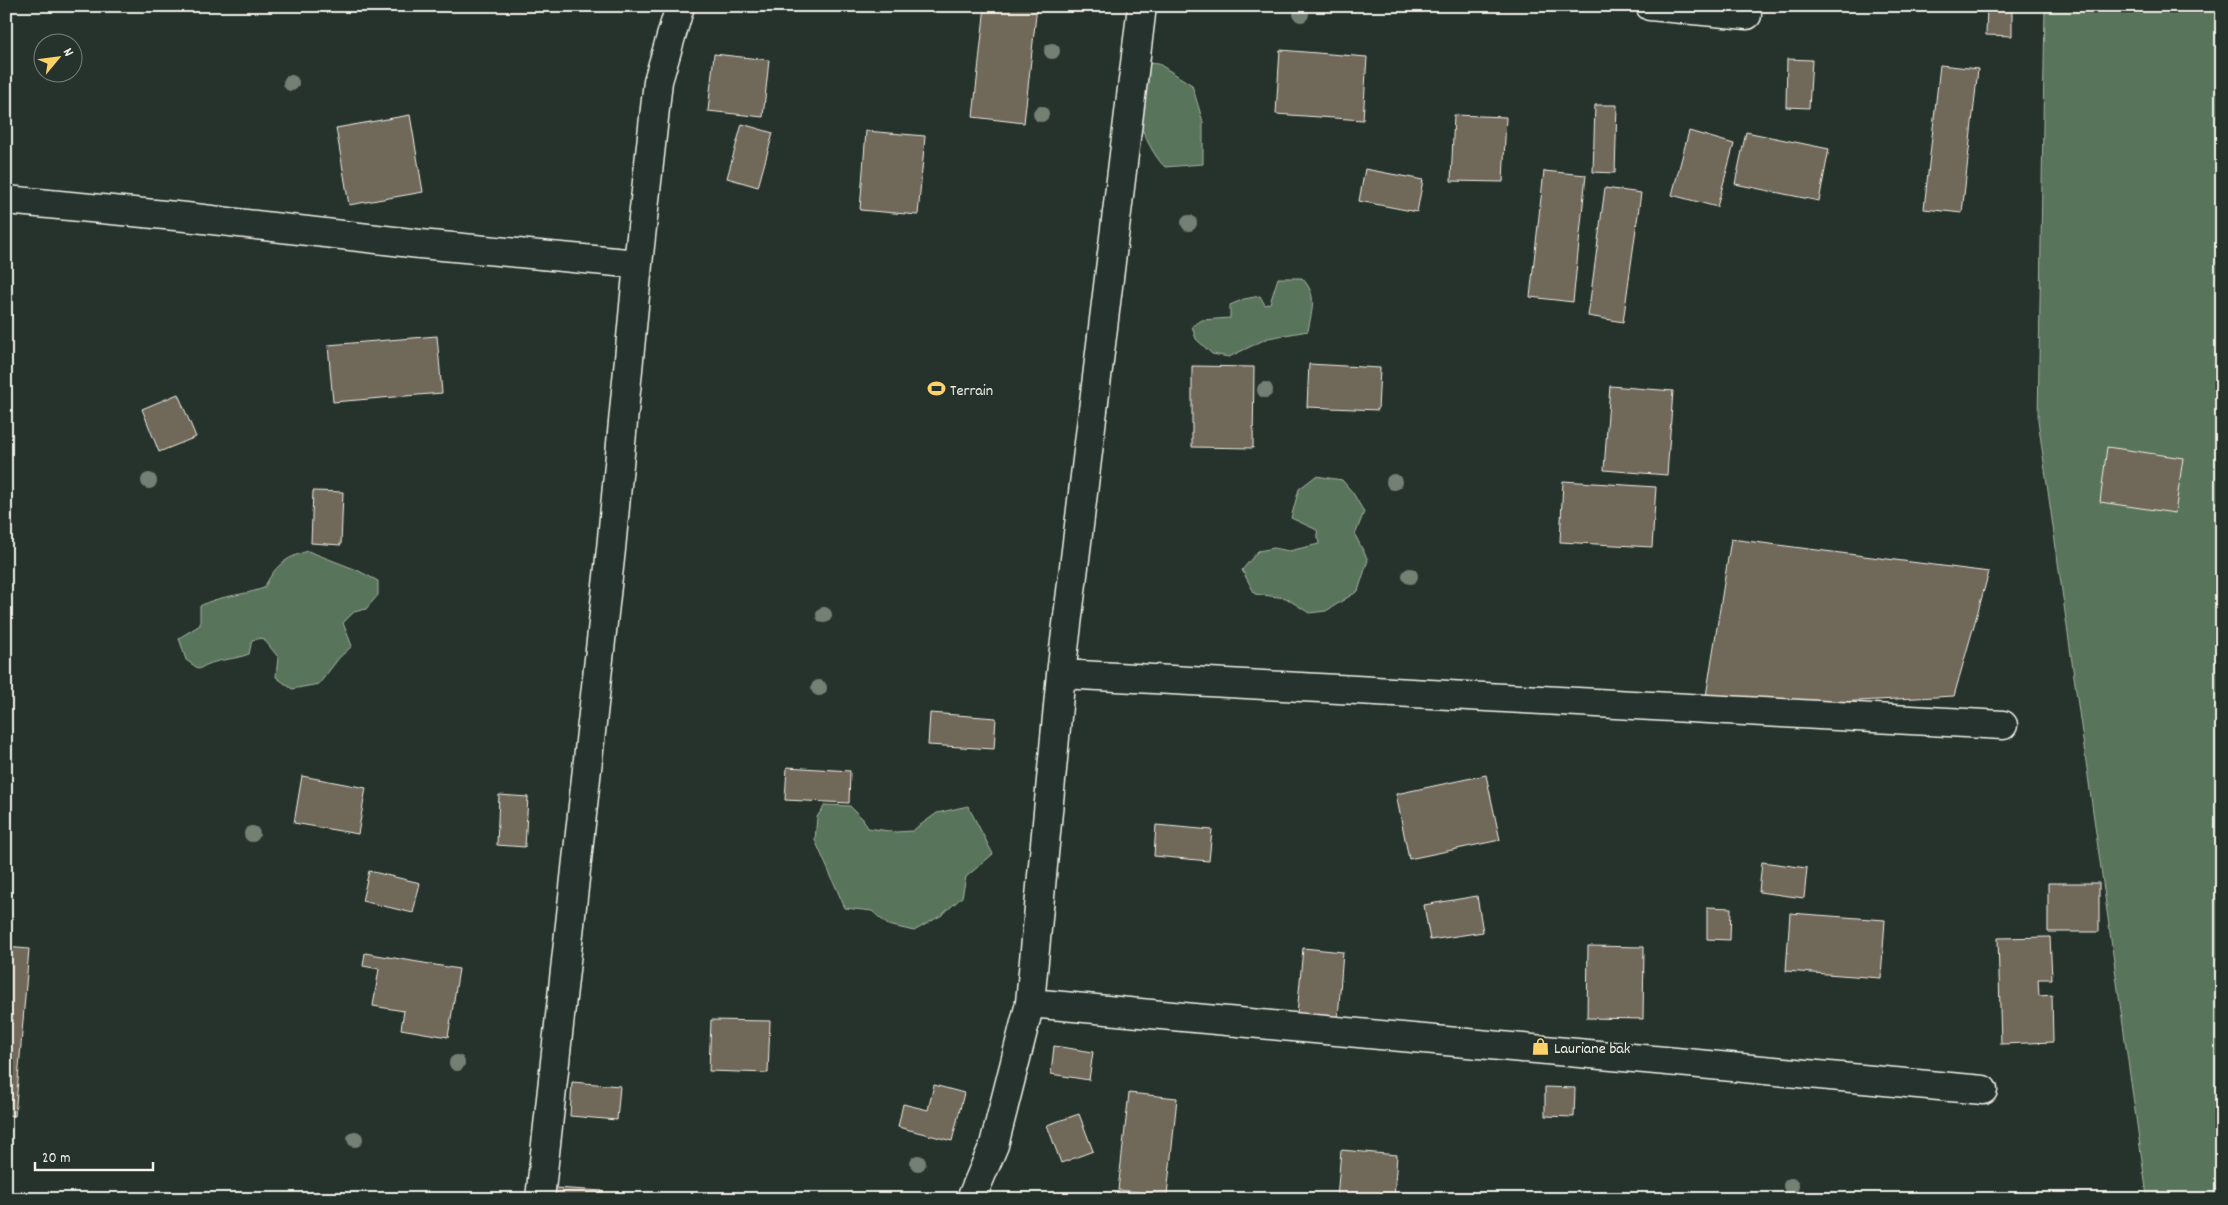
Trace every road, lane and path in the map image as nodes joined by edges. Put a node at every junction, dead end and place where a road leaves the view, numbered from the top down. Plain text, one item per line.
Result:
1 (680, 6) edge
2 (1142, 6) edge
3 (1650, 6) edge
4 (1747, 15) dead end
5 (6, 200) edge
6 (638, 264) junction
7 (1061, 674) junction
8 (2003, 725) dead end
9 (1030, 1003) junction
10 (1983, 1090) dead end
11 (540, 1199) edge
12 (971, 1199) edge

1 - 6 street
2 - 7 street
3 - 4 street
5 - 6 street
6 - 11 street
7 - 8 street
7 - 9 street
9 - 10 street
9 - 12 street

